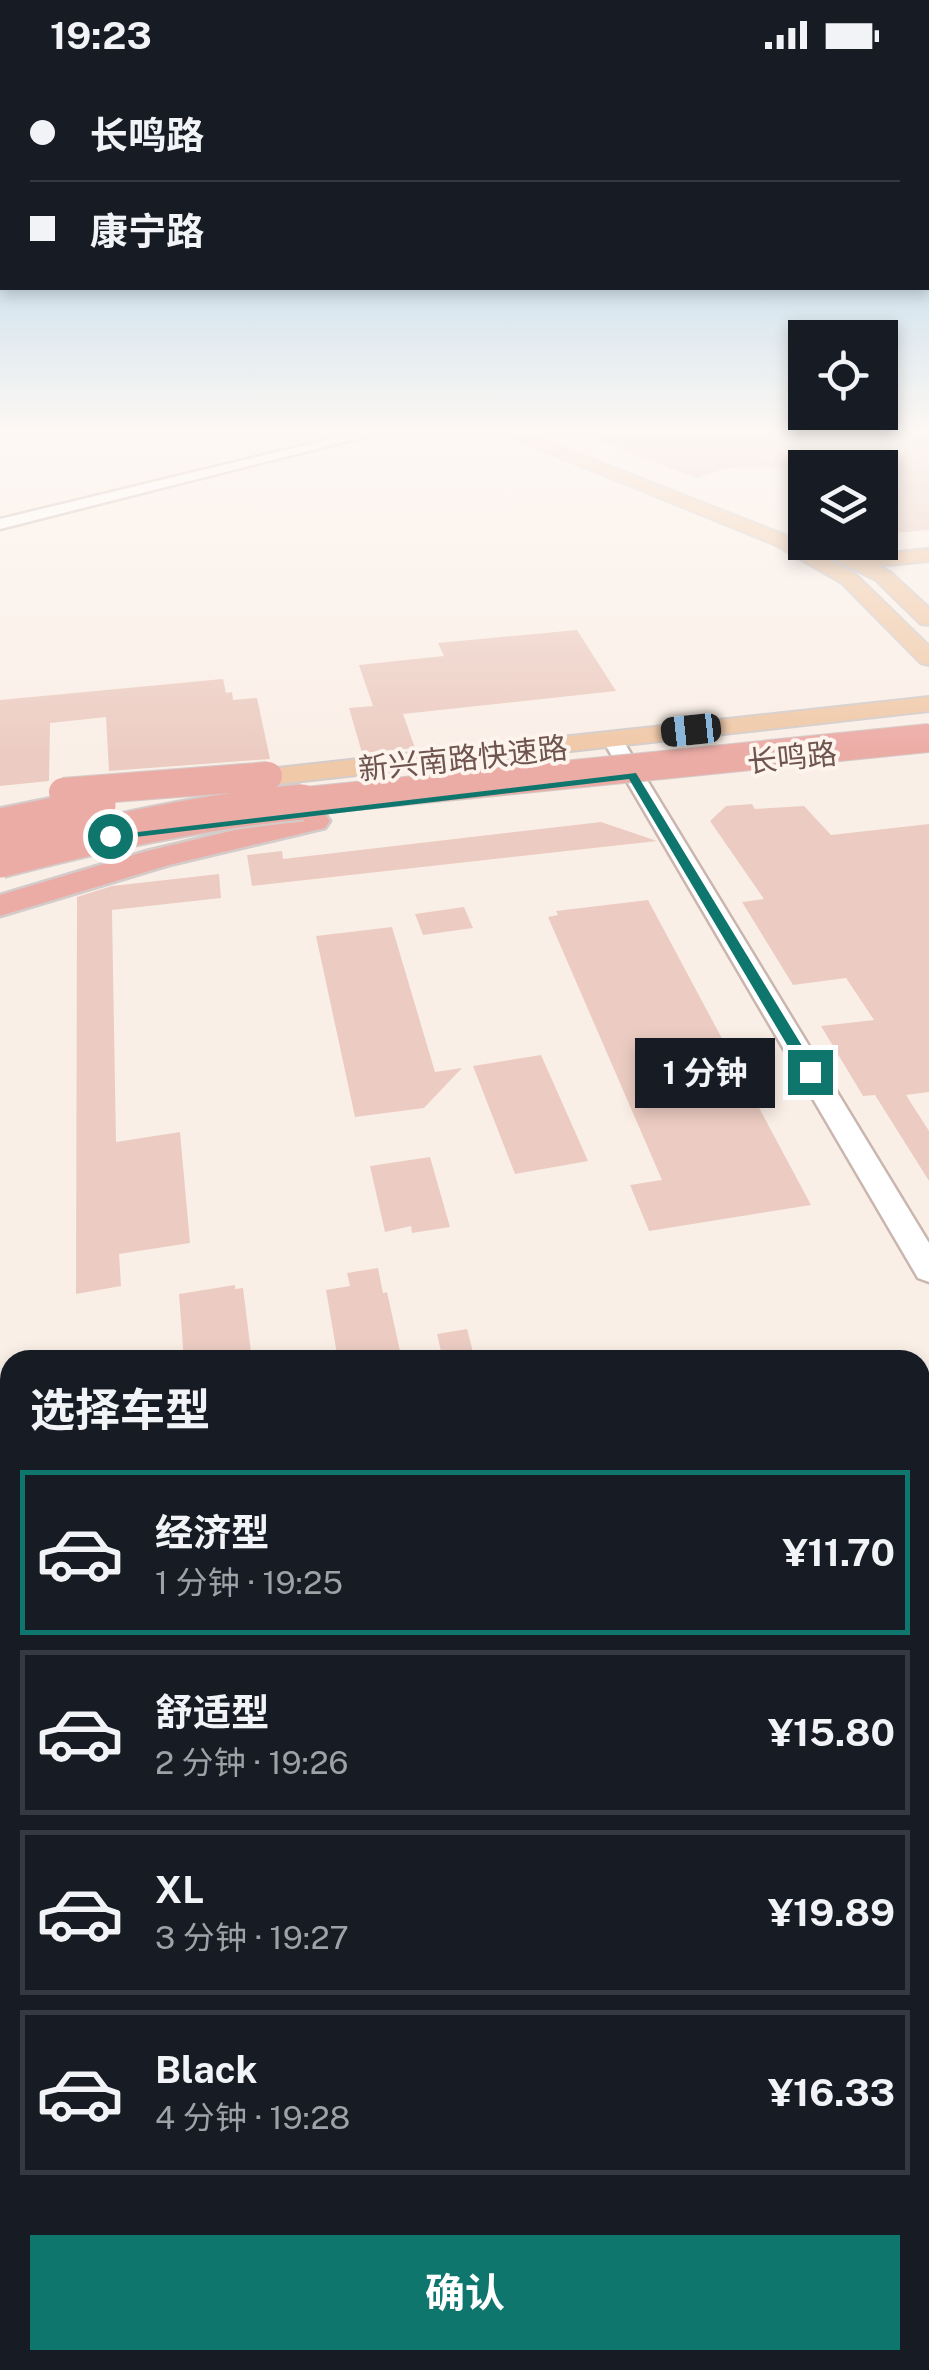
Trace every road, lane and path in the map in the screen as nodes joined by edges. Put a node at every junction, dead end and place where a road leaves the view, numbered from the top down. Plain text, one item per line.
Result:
1 (774, 538) edge
2 (929, 544) edge
3 (898, 547) edge
4 (929, 556) edge
5 (837, 560) edge
6 (851, 570) junction
7 (929, 592) edge
8 (929, 619) edge
9 (929, 658) edge
10 (929, 706) edge
11 (612, 739) junction
12 (929, 741) edge
13 (355, 770) junction
14 (576, 774) junction
15 (632, 775) junction
16 (0, 799) edge
17 (0, 810) edge
18 (257, 817) junction
19 (0, 826) edge
20 (0, 850) edge
21 (0, 860) edge
22 (0, 871) edge
23 (0, 906) edge
24 (929, 1270) edge

1 - 6 main road
2 - 3 main road
4 - 6 main road
4 - 7 main road
5 - 6 main road
6 - 8 main road
6 - 9 main road
10 - 11 main road, 长鸣路
10 - 13 highway, 新兴南路快速路
11 - 15 street
11 - 17 main road, 长鸣路
12 - 14 highway, 新兴南路快速路, bridge
12 - 15 main road, 长鸣路
13 - 16 highway, bridge
13 - 19 highway, 新兴南路快速路, bridge
14 - 21 highway, 新兴南路快速路, bridge
14 - 23 highway, bridge
15 - 18 main road, 长鸣路
15 - 24 street
18 - 20 main road, 长鸣路
18 - 22 main road

